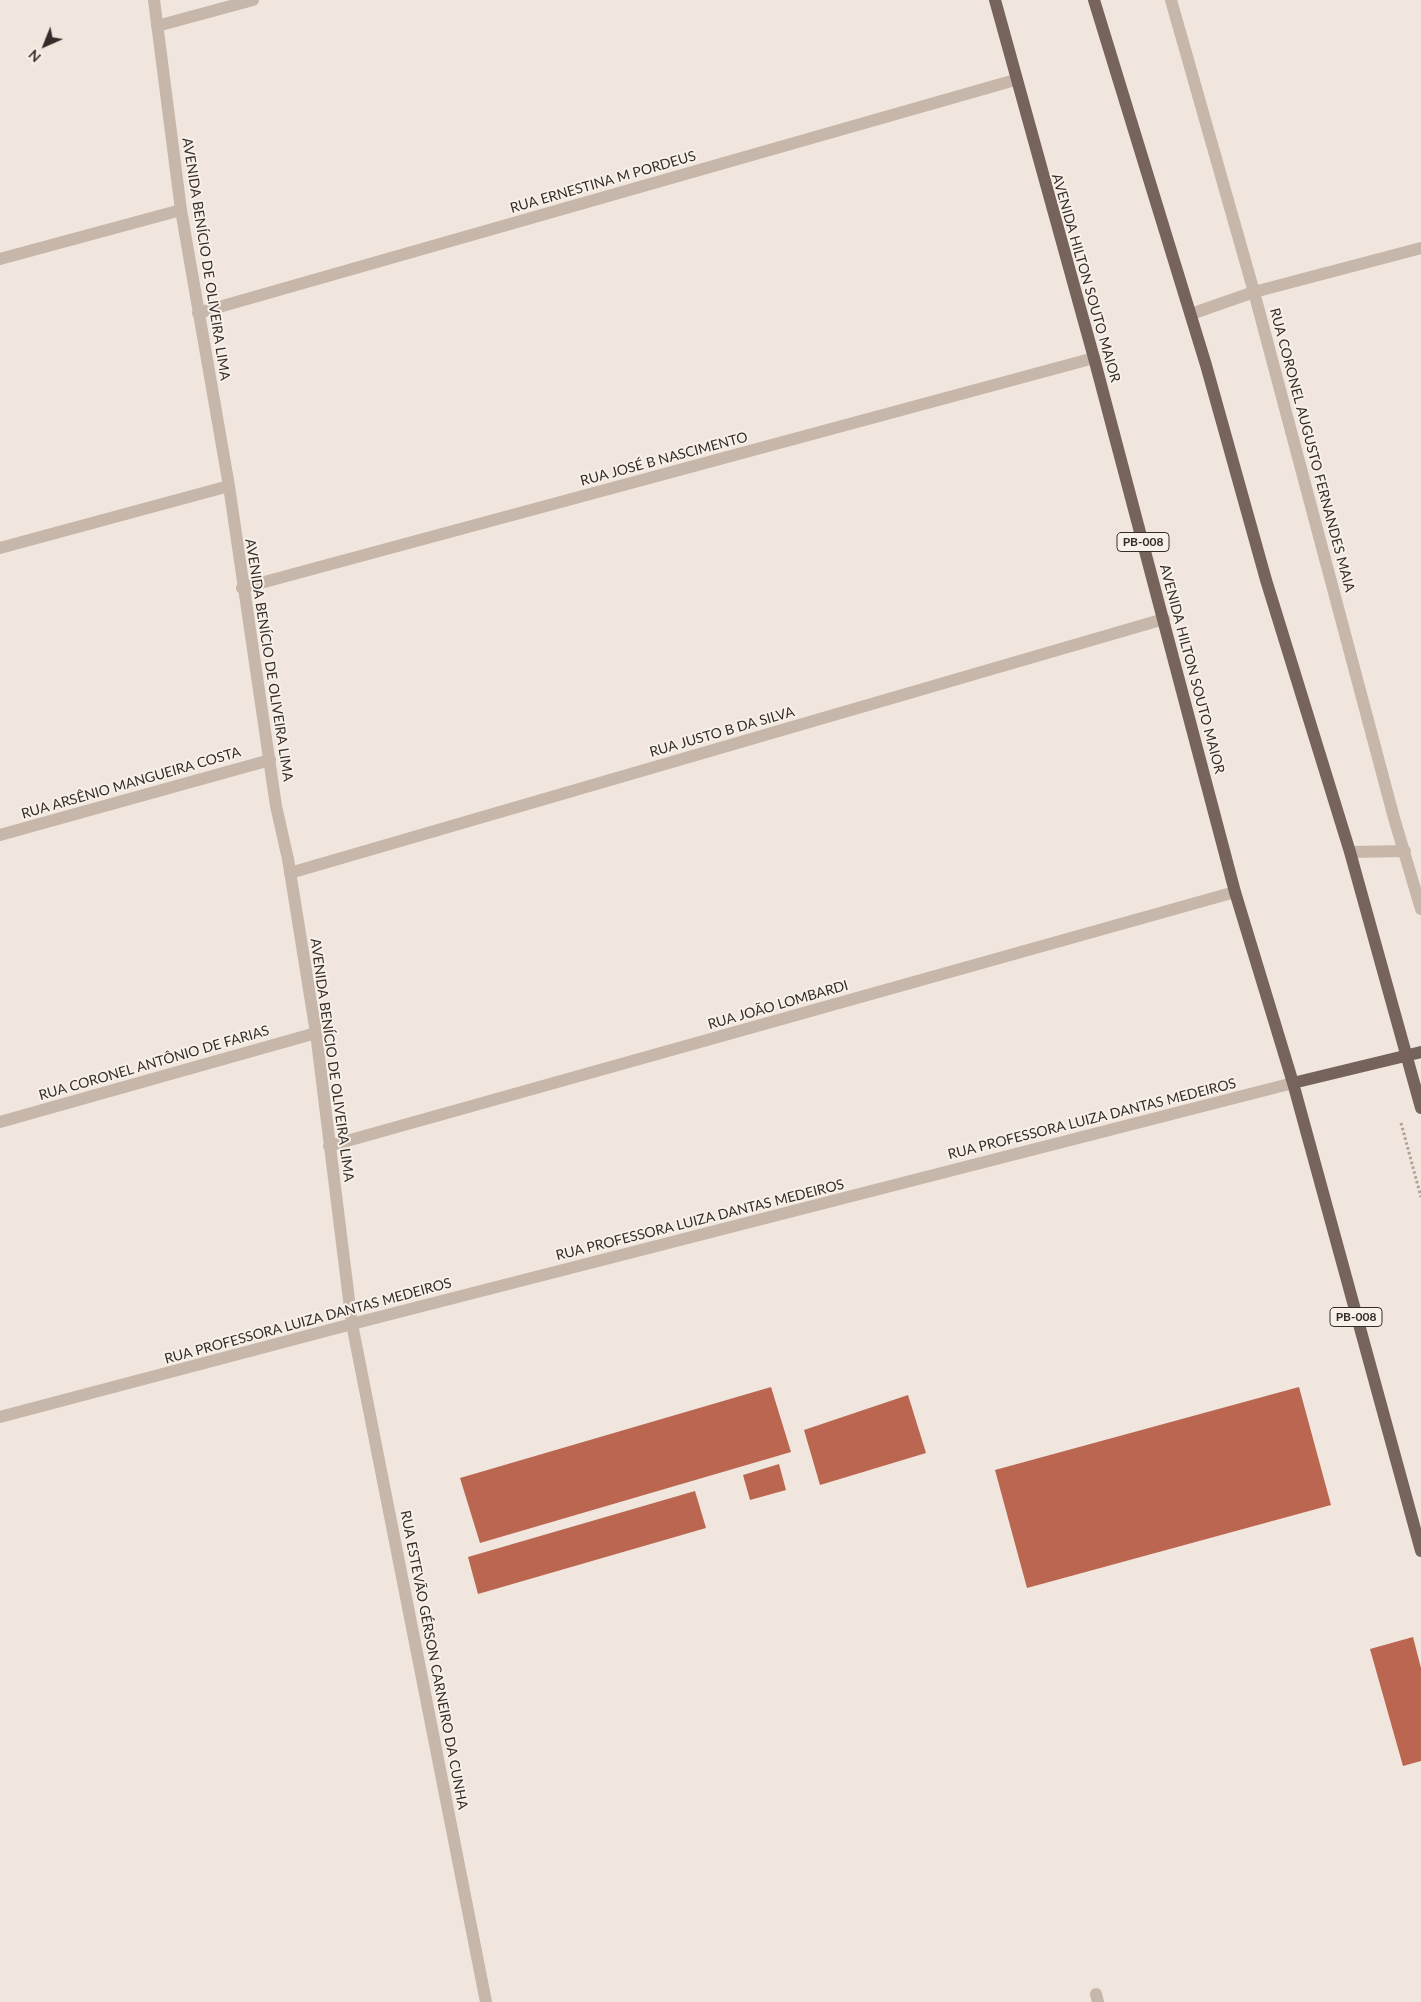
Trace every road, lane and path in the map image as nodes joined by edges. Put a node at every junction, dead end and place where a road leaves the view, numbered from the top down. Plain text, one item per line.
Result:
1 (154, 0) edge
2 (253, 0) edge
3 (995, 0) edge
4 (1094, 0) edge
5 (1171, 0) edge
6 (158, 26) junction
7 (1015, 80) junction
8 (181, 210) junction
9 (1421, 248) edge
10 (0, 259) edge
11 (1254, 292) junction
12 (198, 313) junction
13 (1191, 314) junction
14 (1094, 358) junction
15 (229, 486) junction
16 (0, 548) edge
17 (242, 588) junction
18 (1164, 619) junction
19 (270, 760) junction
20 (0, 835) edge
21 (1405, 851) junction
22 (1350, 852) junction
23 (290, 874) junction
24 (1235, 892) junction
25 (1421, 909) edge
26 (316, 1033) junction
27 (1421, 1052) edge
28 (1408, 1054) junction
29 (1293, 1083) junction
30 (1421, 1108) edge
31 (1398, 1114) dead end
32 (0, 1122) edge
33 (329, 1146) junction
34 (1421, 1197) edge
35 (352, 1324) junction
36 (0, 1418) edge
37 (1421, 1551) edge
38 (486, 2002) edge

1 - 6 street, AVENIDA BENÍCIO DE OLIVEIRA LIMA
2 - 6 street
3 - 7 main road, AVENIDA HILTON SOUTO MAIOR / PB-008
4 - 13 main road
5 - 11 street, RUA CORONEL AUGUSTO FERNANDES MAIA
6 - 8 street, AVENIDA BENÍCIO DE OLIVEIRA LIMA
7 - 12 street, RUA ERNESTINA M PORDEUS
7 - 14 main road, AVENIDA HILTON SOUTO MAIOR / PB-008
8 - 10 street
8 - 12 street, AVENIDA BENÍCIO DE OLIVEIRA LIMA
9 - 11 street
11 - 13 street
11 - 21 street, RUA CORONEL AUGUSTO FERNANDES MAIA
12 - 15 street, AVENIDA BENÍCIO DE OLIVEIRA LIMA
13 - 22 main road
14 - 17 street, RUA JOSÉ B NASCIMENTO
14 - 18 main road, AVENIDA HILTON SOUTO MAIOR / PB-008
15 - 16 street
15 - 17 street, AVENIDA BENÍCIO DE OLIVEIRA LIMA
17 - 19 street, AVENIDA BENÍCIO DE OLIVEIRA LIMA
18 - 23 street, RUA JUSTO B DA SILVA
18 - 24 main road, AVENIDA HILTON SOUTO MAIOR / PB-008
19 - 20 street, RUA ARSÊNIO MANGUEIRA COSTA
19 - 23 street, AVENIDA BENÍCIO DE OLIVEIRA LIMA
21 - 22 street
21 - 25 street, RUA CORONEL AUGUSTO FERNANDES MAIA
22 - 28 main road
23 - 26 street, AVENIDA BENÍCIO DE OLIVEIRA LIMA
24 - 29 main road, AVENIDA HILTON SOUTO MAIOR / PB-008
24 - 33 street, RUA JOÃO LOMBARDI
26 - 32 street, RUA CORONEL ANTÔNIO DE FARIAS
26 - 33 street, AVENIDA BENÍCIO DE OLIVEIRA LIMA
27 - 28 main road, RUA PROFESSORA LUIZA DANTAS MEDEIROS
28 - 29 main road, RUA PROFESSORA LUIZA DANTAS MEDEIROS
28 - 30 main road
29 - 35 street, RUA PROFESSORA LUIZA DANTAS MEDEIROS
29 - 37 main road, PB-008
31 - 34 path
33 - 35 street, AVENIDA BENÍCIO DE OLIVEIRA LIMA
35 - 36 street, RUA PROFESSORA LUIZA DANTAS MEDEIROS
35 - 38 street, RUA ESTEVÃO GÉRSON CARNEIRO DA CUNHA

